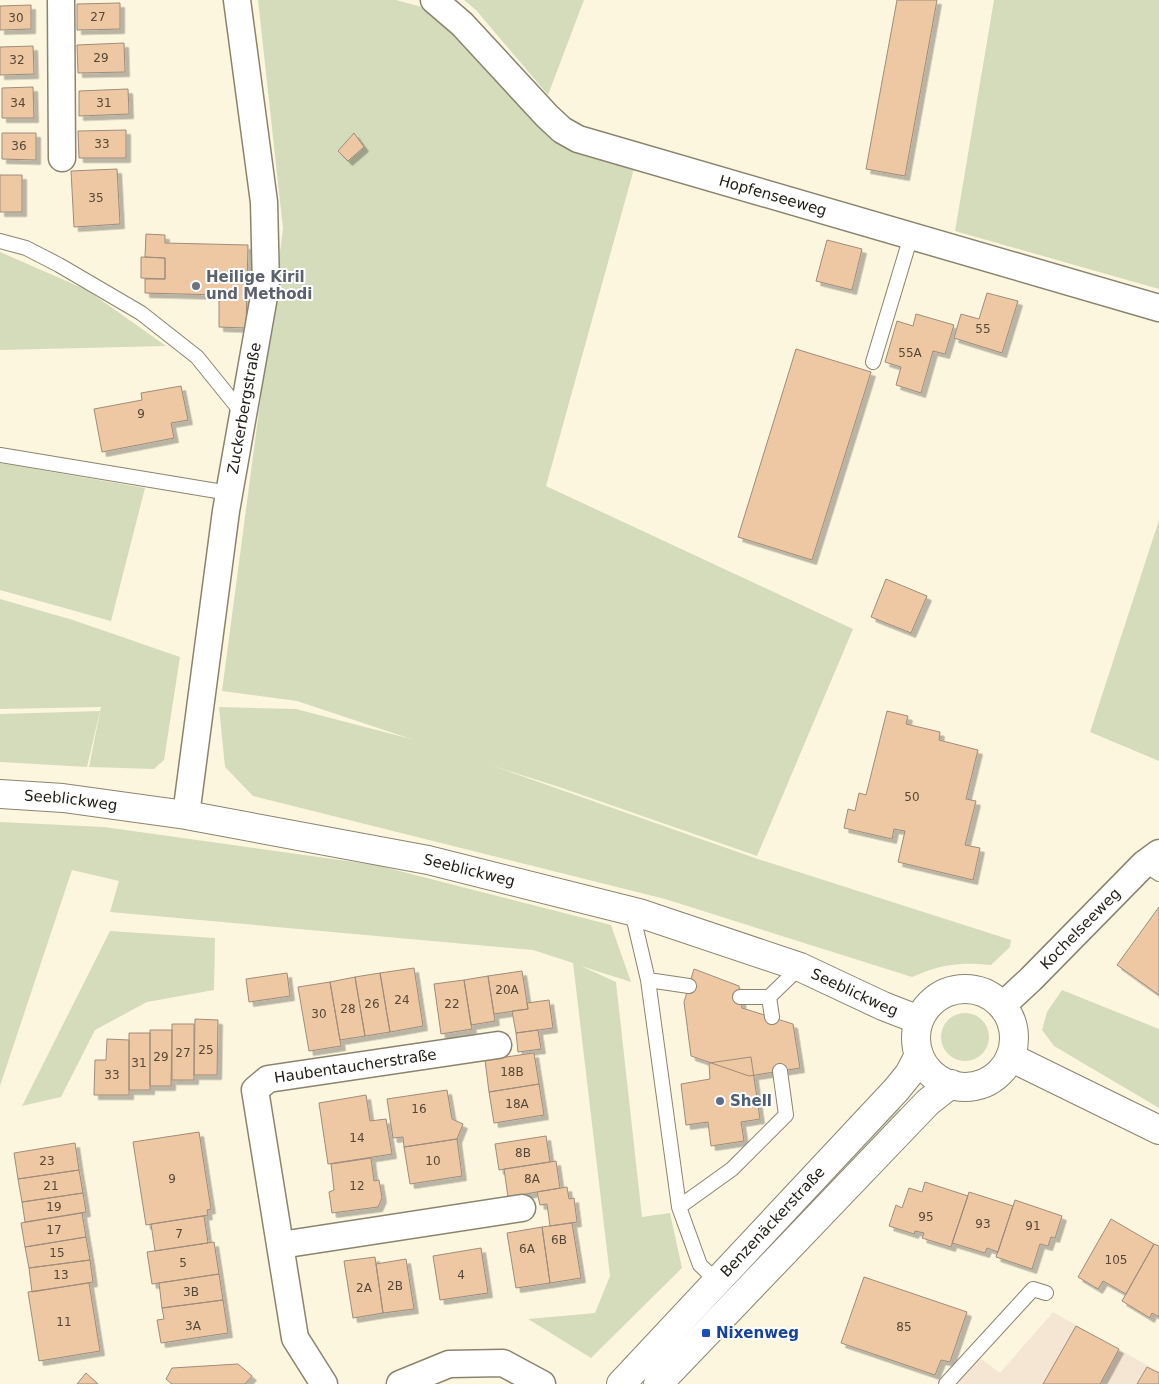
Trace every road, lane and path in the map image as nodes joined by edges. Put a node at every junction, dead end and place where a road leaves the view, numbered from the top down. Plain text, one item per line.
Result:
1 (61, 0) edge
2 (238, 0) edge
3 (434, 0) edge
4 (62, 158) dead end
5 (911, 236) junction
6 (0, 241) edge
7 (1159, 308) edge
8 (873, 362) dead end
9 (243, 414) junction
10 (0, 454) edge
11 (229, 493) junction
12 (0, 794) edge
13 (186, 815) junction
14 (1154, 864) edge
15 (632, 912) junction
16 (800, 967) junction
17 (648, 980) junction
18 (689, 986) dead end
19 (740, 996) dead end
20 (770, 997) junction
21 (1002, 1006) junction
22 (772, 1018) dead end
23 (919, 1020) junction
24 (498, 1045) dead end
25 (919, 1055) junction
26 (1010, 1057) junction
27 (780, 1071) dead end
28 (951, 1084) junction
29 (1159, 1130) edge
30 (678, 1206) junction
31 (522, 1208) dead end
32 (281, 1245) junction
33 (717, 1281) junction
34 (1046, 1293) dead end
35 (315, 1380) edge
36 (400, 1384) edge
37 (542, 1384) edge
38 (621, 1384) edge
39 (658, 1384) edge
40 (946, 1384) edge

1 - 4 street
2 - 9 street, Zuckerbergstraße
3 - 5 street, Hopfenseeweg
5 - 7 street, Hopfenseeweg
5 - 8 lane
6 - 9 lane
9 - 11 street, Zuckerbergstraße
10 - 11 lane
11 - 13 street, Zuckerbergstraße
12 - 13 main road, Seeblickweg
13 - 15 main road, Seeblickweg
14 - 21 street, Kochelseeweg
15 - 16 main road, Seeblickweg
15 - 17 lane
16 - 20 lane
16 - 23 main road, Seeblickweg
17 - 18 lane
17 - 30 lane
19 - 20 lane
20 - 22 lane
21 - 23 main road
21 - 26 main road
23 - 25 main road
24 - 32 street, Haubentaucherstraße
25 - 28 main road
25 - 33 main road, Benzenäckerstraße
26 - 28 main road
26 - 29 main road
27 - 30 lane
28 - 39 main road, Benzenäckerstraße
30 - 33 lane
31 - 32 street
32 - 35 street, Haubentaucherstraße
33 - 38 main road, Benzenäckerstraße
34 - 40 lane
36 - 37 street

